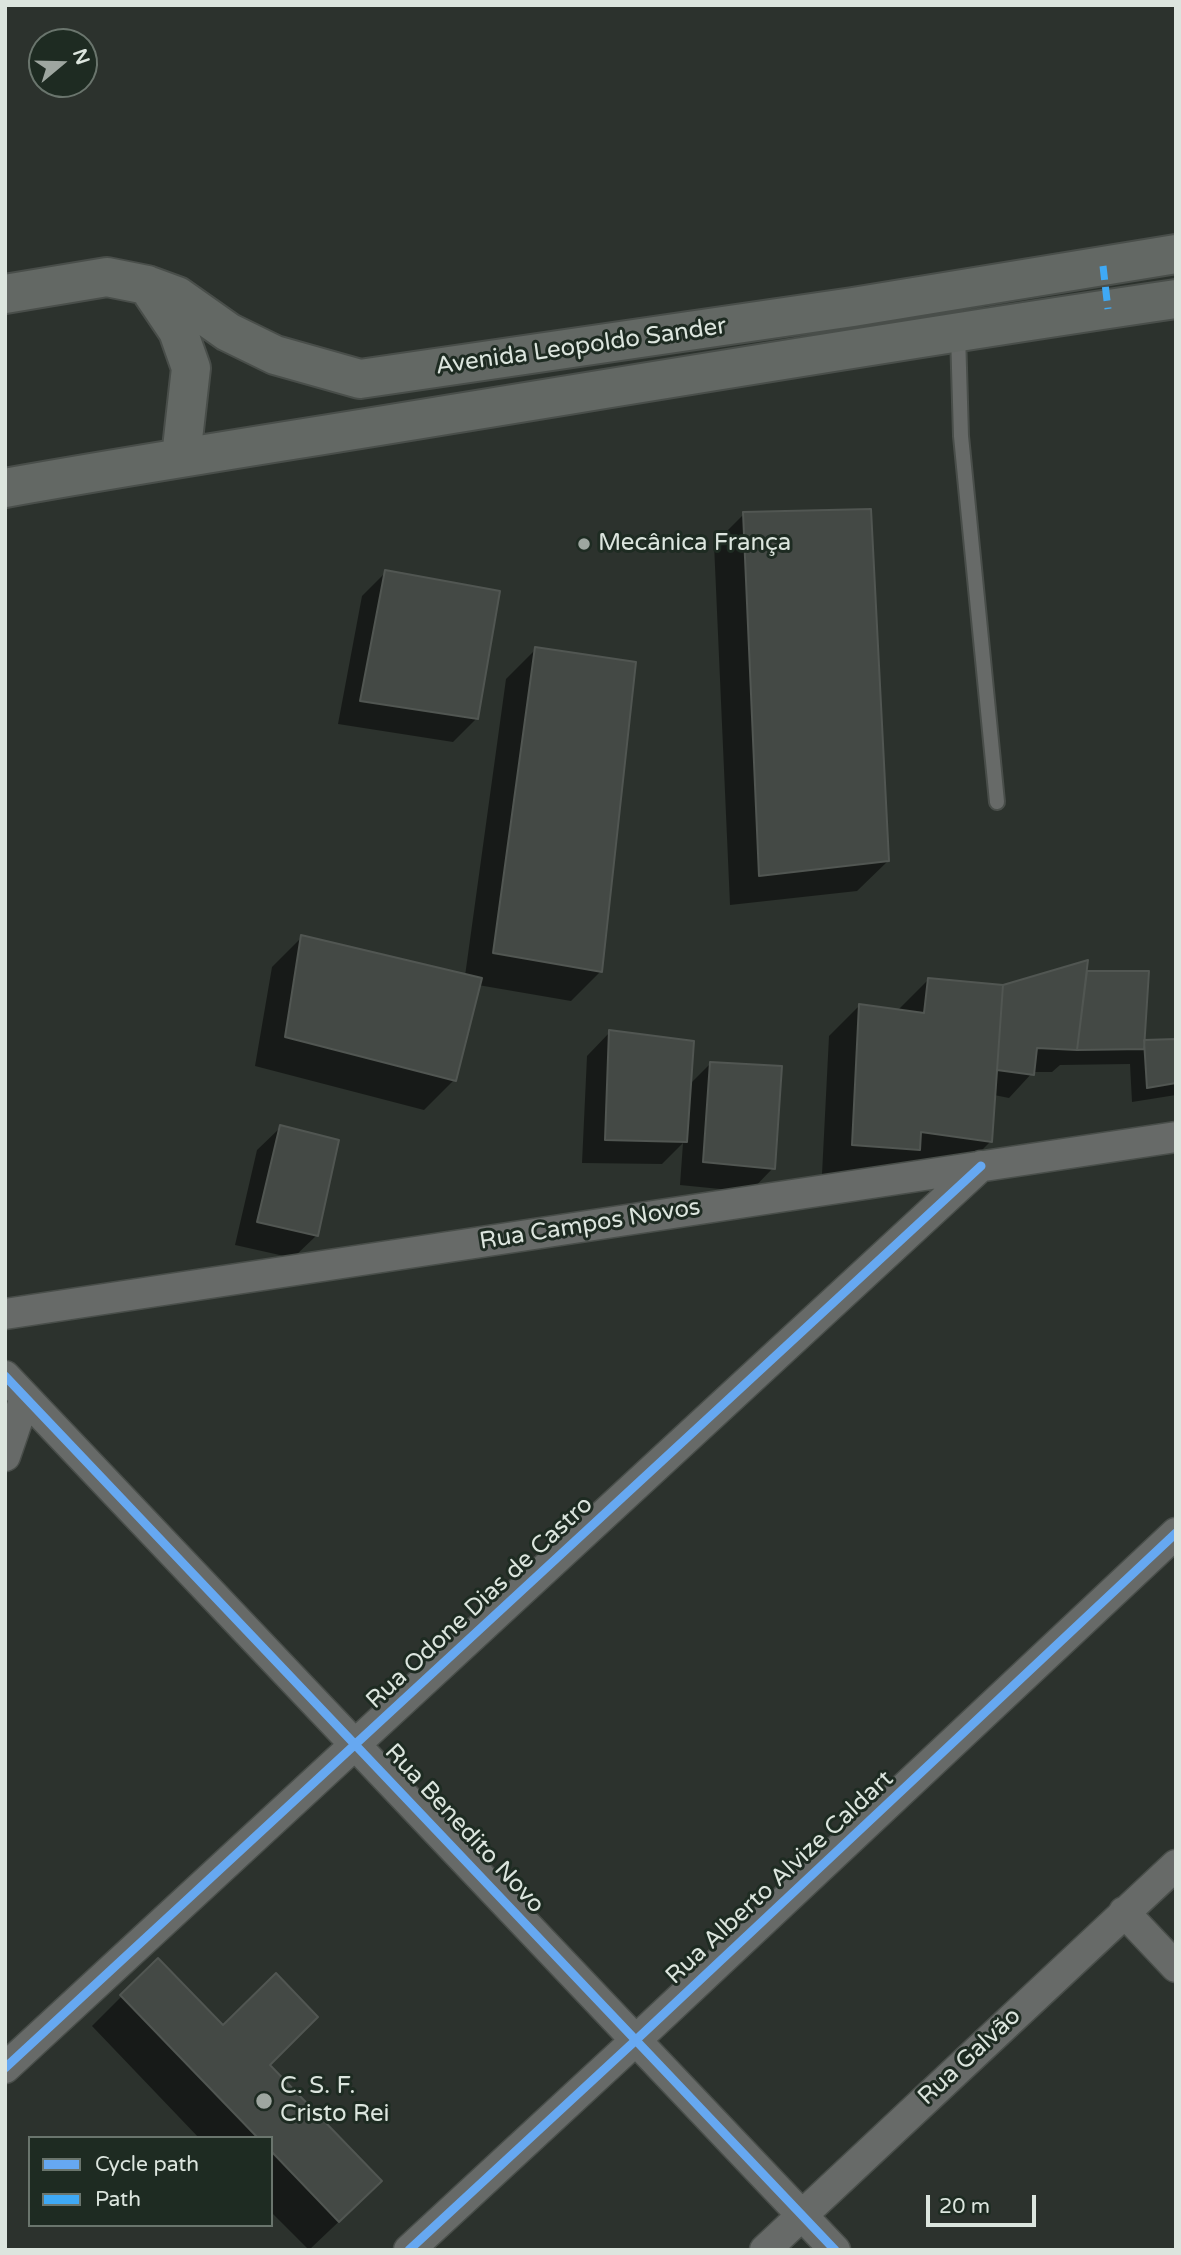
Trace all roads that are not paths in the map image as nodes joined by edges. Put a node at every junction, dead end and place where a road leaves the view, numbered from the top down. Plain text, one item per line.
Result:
1 (1176, 254) edge
2 (147, 285) junction
3 (5, 294) edge
4 (1176, 299) edge
5 (958, 333) junction
6 (181, 457) junction
7 (5, 488) edge
8 (997, 802) dead end
9 (1176, 1137) edge
10 (981, 1166) junction
11 (5, 1314) edge
12 (15, 1387) edge
13 (5, 1457) edge
14 (1176, 1533) edge
15 (356, 1744) junction
16 (1176, 1865) edge
17 (1124, 1912) junction
18 (1176, 1968) edge
19 (636, 2040) junction
20 (5, 2068) edge
21 (802, 2215) junction
22 (409, 2250) edge
23 (765, 2250) edge
24 (835, 2250) edge

1 - 2 highway, Avenida Leopoldo Sander
2 - 3 highway, Avenida Leopoldo Sander
2 - 6 highway
4 - 5 highway, Avenida Leopoldo Sander
5 - 6 highway, Avenida Leopoldo Sander
5 - 8 lane
6 - 7 highway, Avenida Leopoldo Sander
9 - 10 street, Rua Campos Novos
10 - 11 street, Rua Campos Novos
10 - 15 street, Rua Odone Dias de Castro
12 - 13 street
12 - 15 street, Rua Benedito Novo
14 - 19 street, Rua Alberto Alvize Caldart
15 - 19 street, Rua Benedito Novo
15 - 20 street, Rua Odone Dias de Castro
16 - 17 street, Rua Galvão
17 - 18 street
17 - 21 street, Rua Galvão
19 - 21 street, Rua Benedito Novo
19 - 22 street, Rua Alberto Alvize Caldart
21 - 23 street, Rua Galvão
21 - 24 street, Rua Benedito Novo

